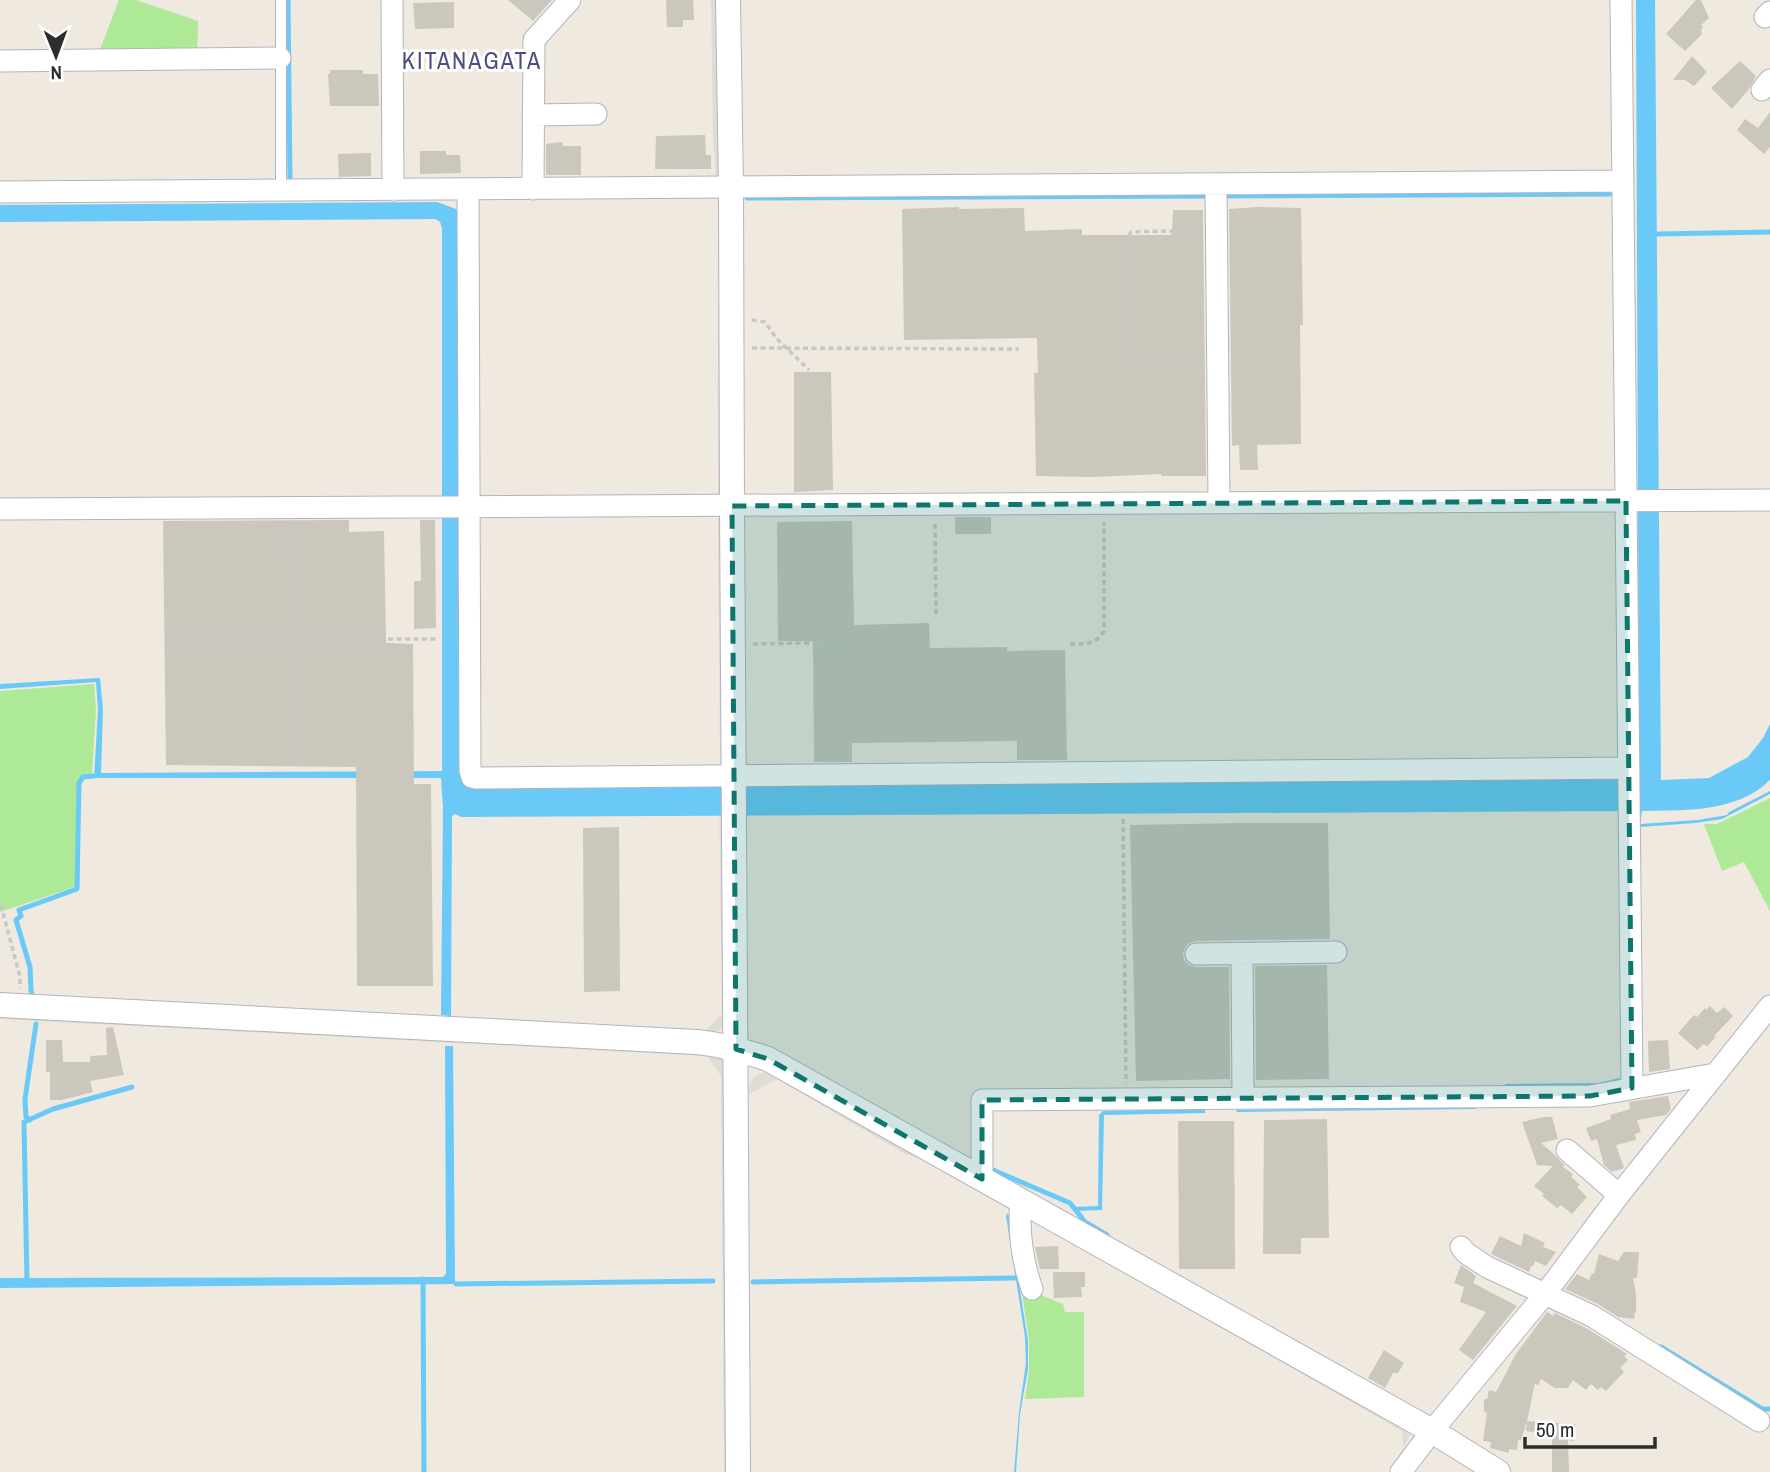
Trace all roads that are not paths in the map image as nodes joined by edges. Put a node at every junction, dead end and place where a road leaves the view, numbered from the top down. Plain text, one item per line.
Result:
1 (281, 0) edge
2 (392, 0) edge
3 (570, 0) edge
4 (728, 0) edge
5 (1621, 0) edge
6 (280, 58) junction
7 (0, 61) edge
8 (596, 114) dead end
9 (534, 115) junction
10 (1623, 181) junction
11 (1216, 184) junction
12 (732, 188) junction
13 (468, 189) junction
14 (533, 189) junction
15 (281, 190) junction
16 (393, 190) junction
17 (0, 192) edge
18 (1770, 500) edge
19 (1626, 501) junction
20 (1219, 502) junction
21 (732, 506) junction
22 (470, 507) junction
23 (0, 509) edge
24 (1629, 768) junction
25 (734, 780) junction
26 (1336, 952) dead end
27 (1196, 954) dead end
28 (1242, 954) junction
29 (9, 1005) edge
30 (1770, 1006) edge
31 (736, 1049) junction
32 (1715, 1074) junction
33 (1632, 1088) junction
34 (1243, 1098) junction
35 (1567, 1150) dead end
36 (982, 1179) junction
37 (1619, 1195) junction
38 (1021, 1201) junction
39 (1461, 1247) dead end
40 (1032, 1289) dead end
41 (1545, 1294) junction
42 (1765, 1421) edge
43 (1432, 1431) junction
44 (738, 1472) edge
45 (1401, 1472) edge
46 (1499, 1472) edge

1 - 6 lane
2 - 16 street
3 - 9 street
4 - 12 street
5 - 10 street
6 - 7 street
6 - 15 lane
8 - 9 street
9 - 14 street
10 - 11 street
10 - 19 street
11 - 12 street
11 - 20 street
12 - 14 street
12 - 21 street
13 - 14 street
13 - 16 street
13 - 22 street
15 - 16 street
15 - 17 street
18 - 19 street
19 - 20 street
19 - 24 street
20 - 21 street
21 - 22 street
21 - 25 street
22 - 23 street
22 - 25 street
24 - 25 street
24 - 33 street
25 - 31 street
26 - 28 street
27 - 28 street
28 - 34 street
29 - 31 street
30 - 32 street
31 - 36 street
31 - 44 street
32 - 33 street
32 - 37 street
33 - 34 street
34 - 36 street
35 - 37 street
36 - 38 street
37 - 41 street
38 - 40 street
38 - 43 street
39 - 41 street
41 - 42 street
41 - 43 street
43 - 45 street
43 - 46 street

